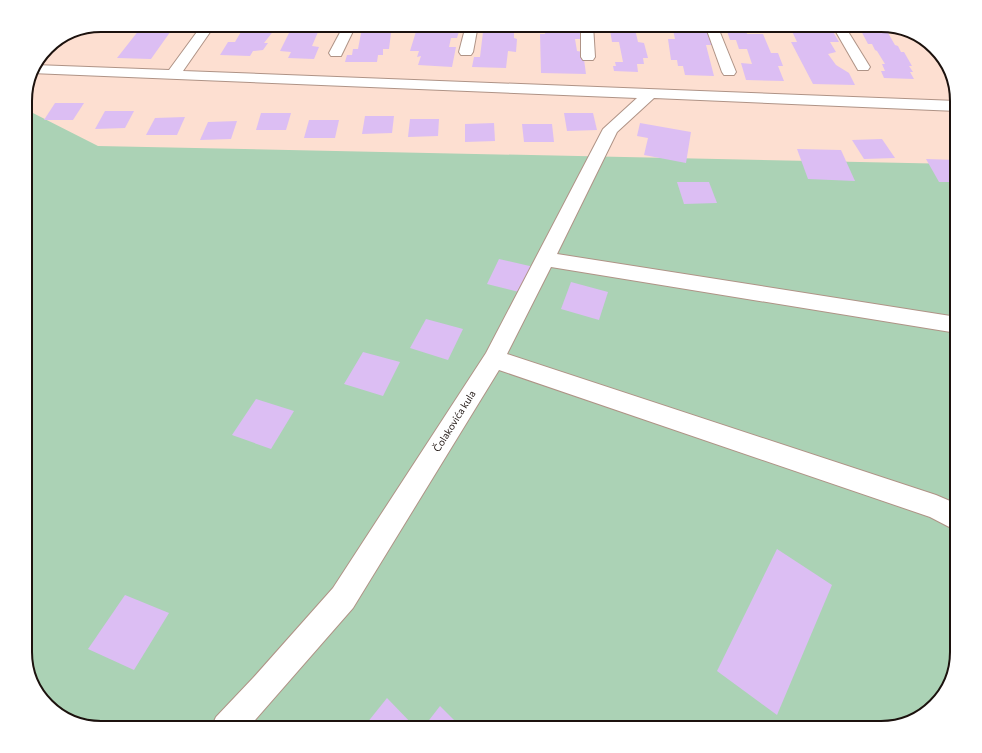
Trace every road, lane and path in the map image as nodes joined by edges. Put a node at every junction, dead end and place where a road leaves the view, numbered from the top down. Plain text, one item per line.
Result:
1 (204, 32) edge
2 (346, 32) edge
3 (470, 32) edge
4 (587, 32) edge
5 (714, 32) edge
6 (842, 32) edge
7 (466, 52) dead end
8 (336, 53) dead end
9 (588, 57) dead end
10 (863, 67) dead end
11 (39, 69) edge
12 (729, 72) dead end
13 (173, 75) junction
14 (649, 95) junction
15 (950, 106) edge
16 (545, 259) junction
17 (950, 324) edge
18 (494, 359) junction
19 (950, 514) edge
20 (234, 721) edge

1 - 13 street
2 - 8 street
3 - 7 street
4 - 9 street
5 - 12 street
6 - 10 street
11 - 13 street
13 - 14 street
14 - 15 street
14 - 16 street, Čolakovića kula
16 - 17 street
16 - 18 street, Čolakovića kula
18 - 19 street
18 - 20 street, Čolakovića kula

